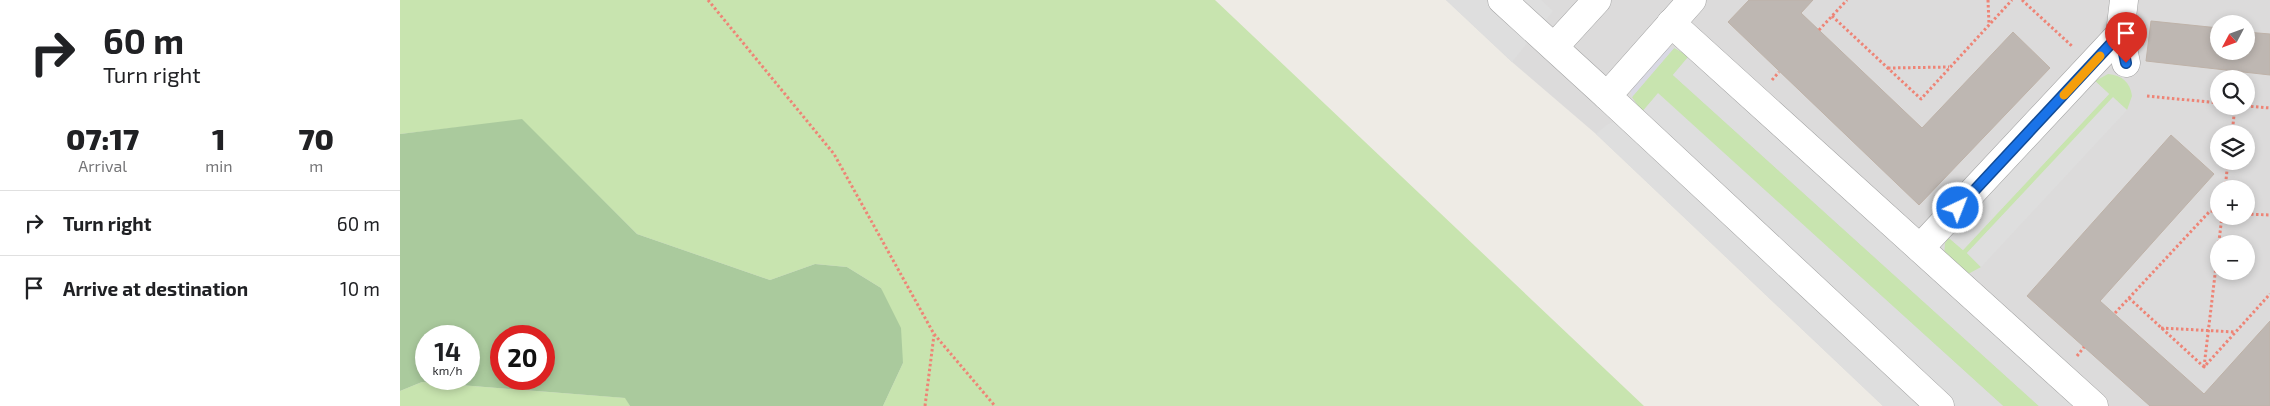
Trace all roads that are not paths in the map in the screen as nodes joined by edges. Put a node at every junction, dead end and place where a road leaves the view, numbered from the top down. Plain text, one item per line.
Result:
1 (1502, 0) edge
2 (1597, 0) edge
3 (1692, 0) edge
4 (2124, 0) edge
5 (1671, 23) junction
6 (2120, 34) junction
7 (1554, 48) junction
8 (2126, 63) dead end
9 (1606, 96) junction
10 (1920, 248) junction
11 (1940, 406) edge
12 (2094, 406) edge

1 - 7 lane
2 - 7 lane
3 - 5 lane
4 - 6 lane
5 - 9 lane
5 - 10 lane
6 - 8 lane
6 - 10 lane
7 - 9 lane
9 - 11 lane
10 - 12 lane

